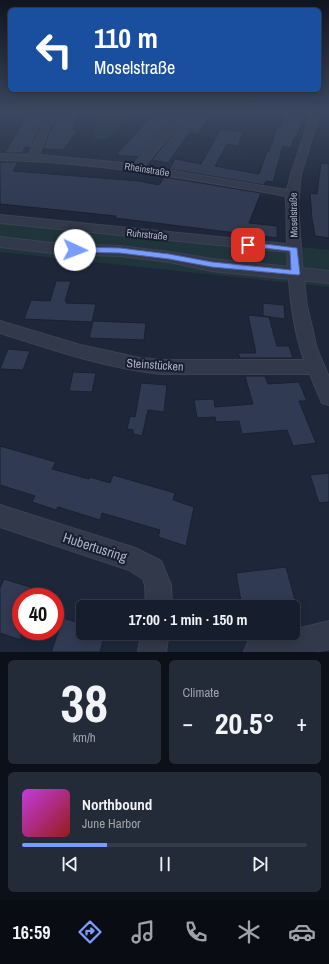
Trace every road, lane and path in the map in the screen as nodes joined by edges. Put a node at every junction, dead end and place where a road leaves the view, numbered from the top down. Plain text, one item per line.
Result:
1 (39, 142) edge
2 (159, 142) edge
3 (308, 142) edge
4 (0, 157) edge
5 (33, 157) junction
6 (138, 166) junction
7 (292, 194) junction
8 (0, 219) edge
9 (0, 242) edge
10 (294, 250) junction
11 (296, 274) junction
12 (329, 277) edge
13 (0, 327) edge
14 (315, 367) junction
15 (329, 396) edge
16 (0, 516) edge
17 (159, 600) edge
18 (329, 635) edge
19 (154, 640) edge
20 (152, 652) edge
21 (258, 652) edge

1 - 5 street
2 - 6 street
3 - 7 street, Moselstraße
4 - 5 street, Rheinstraße
5 - 6 street, Rheinstraße
6 - 7 street, Rheinstraße
7 - 10 street, Moselstraße
8 - 10 street, Ruhrstraße
9 - 11 street
10 - 11 street, Moselstraße
11 - 12 street
11 - 14 street, Moselstraße
13 - 14 street, Steinstücken
14 - 15 street, Moselstraße
16 - 17 street, Hubertusring
18 - 21 street
19 - 20 street

